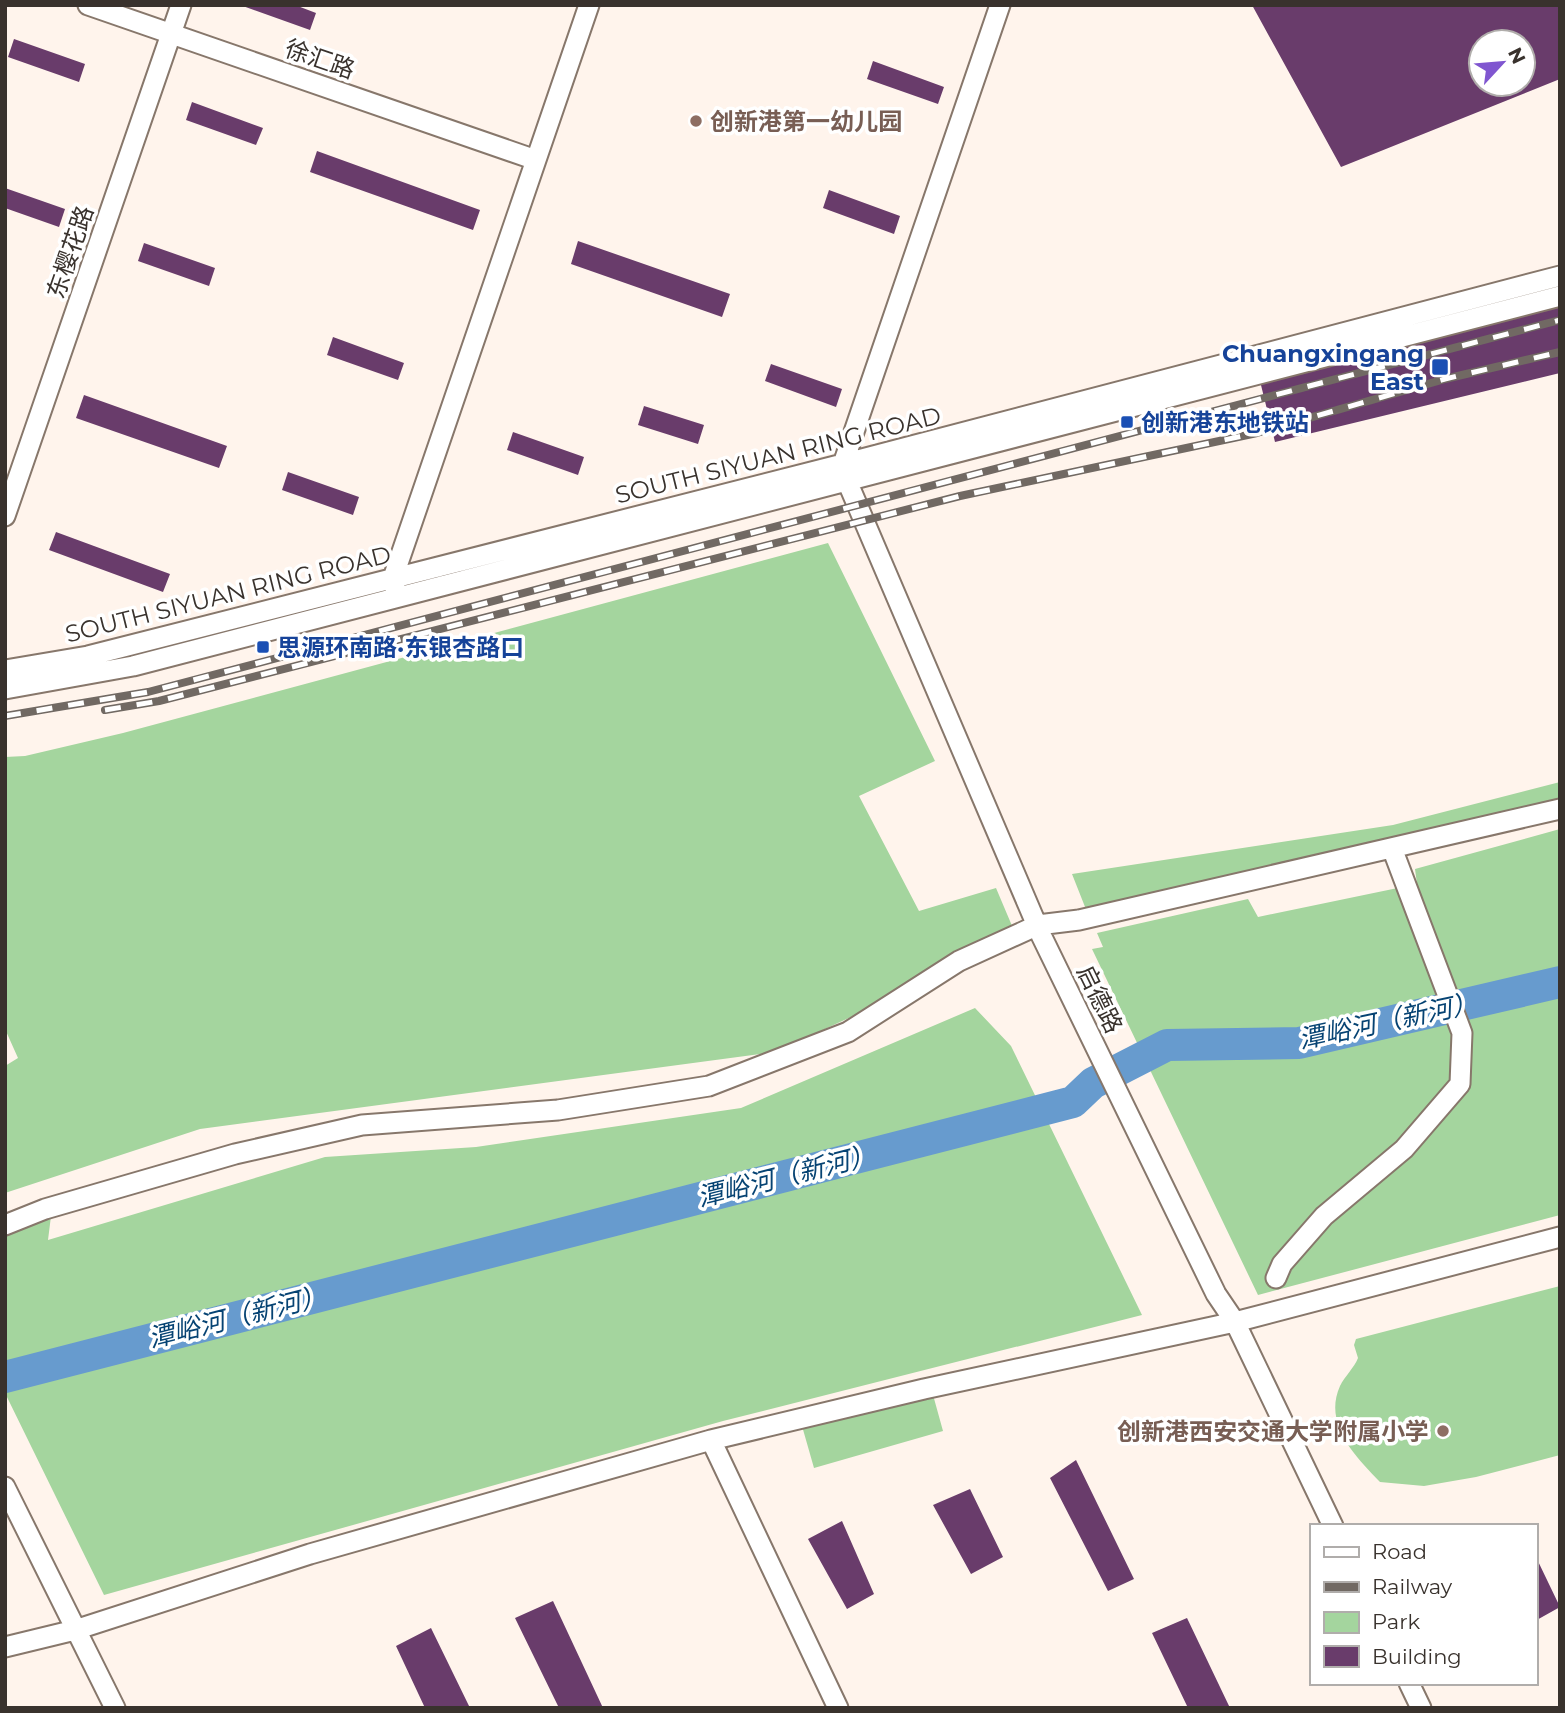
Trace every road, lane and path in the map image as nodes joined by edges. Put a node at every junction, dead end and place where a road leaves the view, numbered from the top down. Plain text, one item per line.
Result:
1 (88, 5) edge
2 (181, 5) edge
3 (589, 5) edge
4 (1000, 5) edge
5 (171, 33) junction
6 (536, 160) junction
7 (1560, 276) edge
8 (1560, 296) edge
9 (845, 472) junction
10 (5, 516) edge
11 (395, 587) junction
12 (5, 670) edge
13 (5, 688) edge
14 (1560, 809) edge
15 (1392, 848) junction
16 (1040, 930) junction
17 (5, 1225) edge
18 (1560, 1237) edge
19 (1276, 1279) dead end
20 (1235, 1322) junction
21 (711, 1440) junction
22 (5, 1487) edge
23 (1332, 1524) edge
24 (75, 1630) junction
25 (5, 1647) edge
26 (1410, 1685) edge
27 (115, 1708) edge
28 (838, 1708) edge
29 (1421, 1708) edge

1 - 5 street, 徐汇路
2 - 5 street, 东樱花路
3 - 6 street
4 - 9 street
5 - 6 street, 徐汇路
5 - 10 street, 东樱花路
6 - 11 street
7 - 9 street, SOUTH SIYUAN RING ROAD
8 - 9 street, SOUTH SIYUAN RING ROAD
9 - 11 street, SOUTH SIYUAN RING ROAD
9 - 16 street, 启德路
11 - 12 street, SOUTH SIYUAN RING ROAD
11 - 13 street, SOUTH SIYUAN RING ROAD
14 - 15 street
15 - 16 street
15 - 19 street
16 - 17 street
16 - 20 street, 启德路
18 - 20 street
20 - 21 street
20 - 23 street, 启德路
21 - 24 street
21 - 28 street
22 - 24 street
24 - 25 street
24 - 27 street
26 - 29 street

